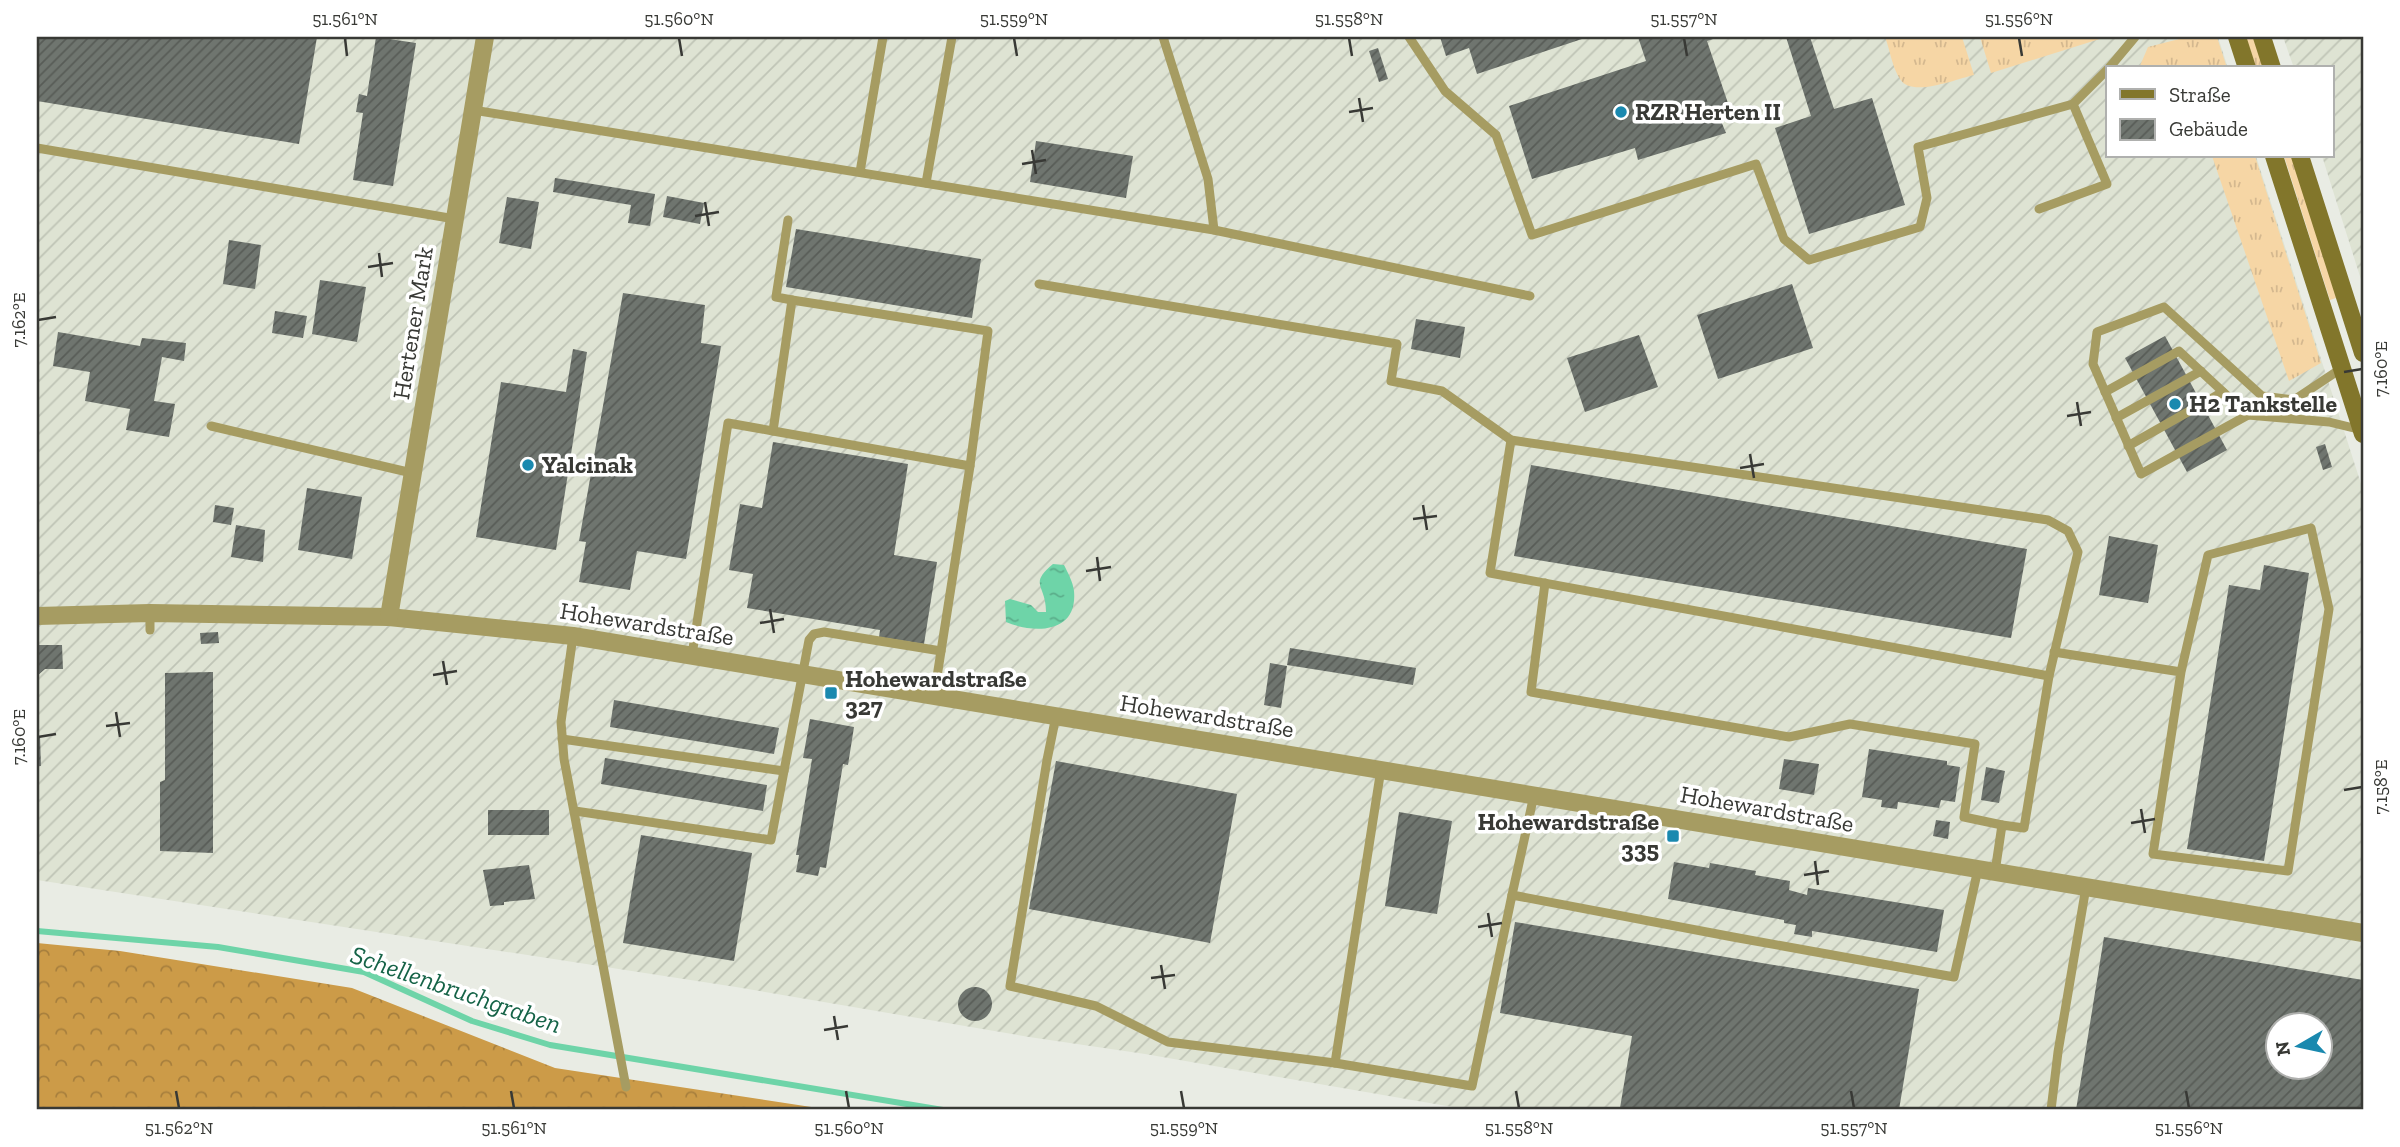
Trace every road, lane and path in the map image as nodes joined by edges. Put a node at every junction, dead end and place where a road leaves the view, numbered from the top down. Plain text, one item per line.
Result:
1 (485, 37) edge
2 (883, 37) edge
3 (952, 37) edge
4 (1163, 37) edge
5 (1409, 37) edge
6 (2135, 37) edge
7 (2237, 37) edge
8 (2262, 37) edge
9 (2111, 66) edge
10 (2246, 66) edge
11 (2271, 66) edge
12 (2106, 71) edge
13 (2073, 104) junction
14 (473, 110) junction
15 (37, 148) edge
16 (2275, 158) edge
17 (2301, 158) edge
18 (860, 172) junction
19 (926, 183) junction
20 (2039, 209) dead end
21 (454, 219) junction
22 (788, 220) dead end
23 (1214, 230) junction
24 (1039, 284) dead end
25 (1530, 296) dead end
26 (792, 300) junction
27 (2363, 353) edge
28 (2363, 362) edge
29 (2342, 369) junction
30 (2201, 371) junction
31 (2105, 392) junction
32 (2223, 392) junction
33 (2248, 415) junction
34 (2116, 418) junction
35 (211, 426) dead end
36 (772, 431) junction
37 (2363, 432) edge
38 (1511, 440) junction
39 (2128, 446) junction
40 (970, 466) junction
41 (412, 473) junction
42 (1545, 583) junction
43 (37, 615) edge
44 (389, 617) junction
45 (573, 636) junction
46 (941, 651) junction
47 (2054, 652) junction
48 (692, 655) junction
49 (2181, 672) junction
50 (803, 674) junction
51 (2049, 676) junction
52 (934, 696) junction
53 (1056, 716) junction
54 (562, 738) junction
55 (1381, 769) junction
56 (784, 771) junction
57 (1534, 795) junction
58 (575, 811) junction
59 (2002, 825) junction
60 (1986, 870) junction
61 (2086, 887) junction
62 (1512, 895) junction
63 (2363, 933) edge
64 (1335, 1063) junction
65 (625, 1087) dead end
66 (2051, 1110) edge

1 - 14 street, Hertener Mark
2 - 18 lane
3 - 19 lane
4 - 23 lane
5 - 13 lane
6 - 9 lane
7 - 10 main road
8 - 11 main road
12 - 13 lane
13 - 20 lane
14 - 18 lane
14 - 21 street, Hertener Mark
15 - 21 lane
16 - 29 main road
17 - 27 main road
18 - 19 lane
19 - 23 lane
21 - 41 street, Hertener Mark
22 - 26 lane
23 - 25 lane
24 - 38 lane
26 - 36 lane
26 - 40 lane
28 - 29 main road
29 - 31 lane
29 - 37 main road
30 - 31 lane
30 - 32 lane
30 - 34 lane
31 - 34 lane
32 - 33 lane
32 - 39 lane
33 - 37 lane
33 - 39 lane
34 - 39 lane
35 - 41 lane
36 - 40 lane
36 - 48 lane
38 - 42 lane
38 - 47 lane
40 - 46 lane
41 - 44 street, Hertener Mark
42 - 51 lane
42 - 59 lane
43 - 44 street, Hohewardstraße
44 - 45 street, Hohewardstraße
45 - 48 street, Hohewardstraße
45 - 54 lane
46 - 50 lane
46 - 52 lane
47 - 49 lane
47 - 51 lane
48 - 50 street, Hohewardstraße
49 - 49 lane
50 - 52 street, Hohewardstraße
50 - 56 lane
51 - 59 lane
52 - 53 street, Hohewardstraße
53 - 55 street, Hohewardstraße
53 - 64 lane
54 - 56 lane
54 - 58 lane
55 - 57 street, Hohewardstraße
55 - 64 lane
56 - 58 lane
57 - 60 street, Hohewardstraße
57 - 62 lane
58 - 65 lane
59 - 60 lane
60 - 61 street, Hohewardstraße
60 - 62 lane
61 - 63 street, Hohewardstraße
61 - 66 lane
62 - 64 lane

